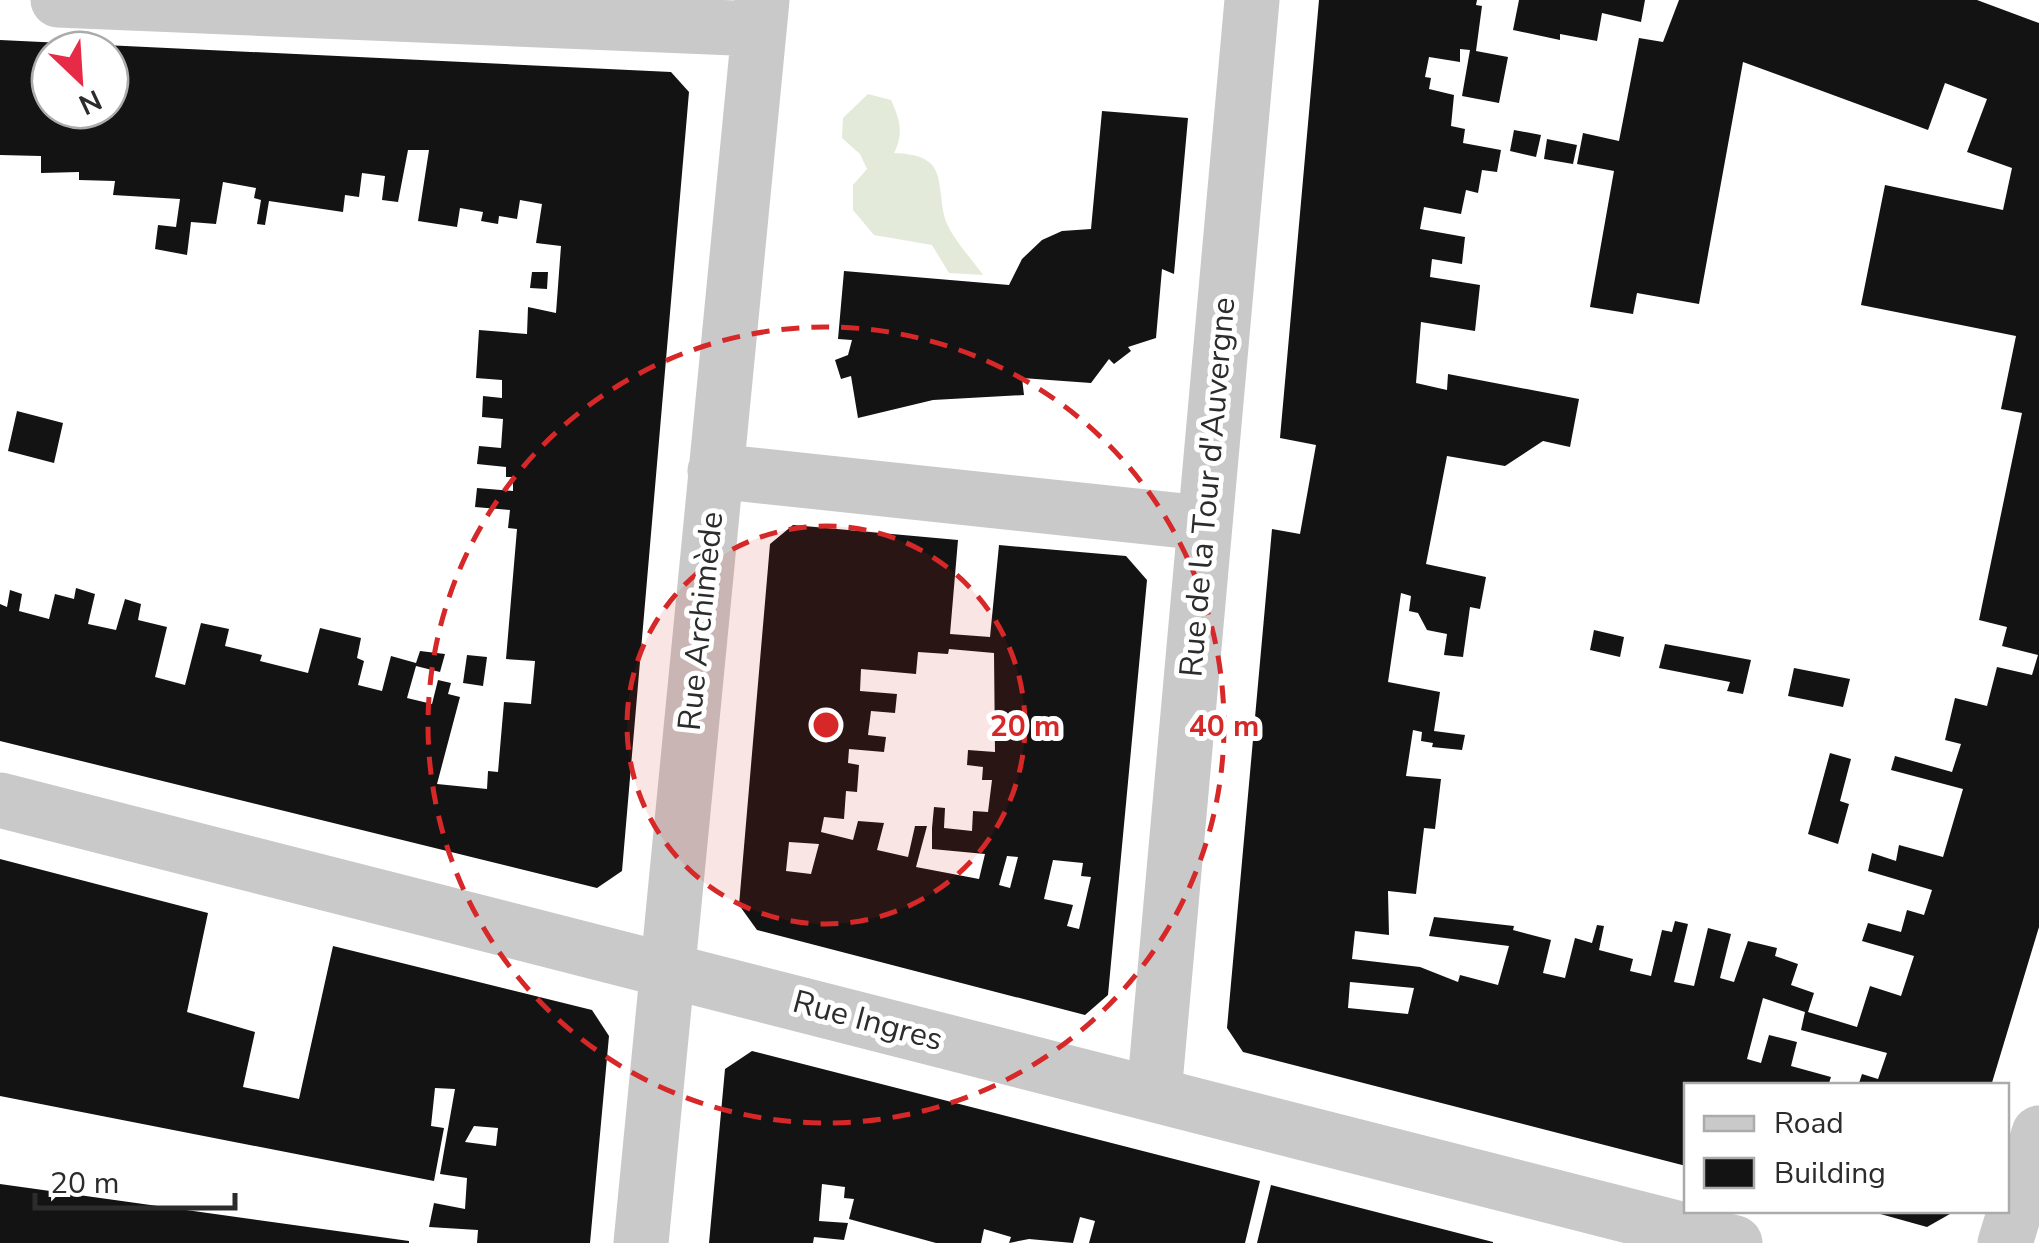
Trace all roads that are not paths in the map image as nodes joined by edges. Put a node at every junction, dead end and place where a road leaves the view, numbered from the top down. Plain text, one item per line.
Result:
1 (58, 0) edge
2 (1252, 0) edge
3 (760, 14) edge
4 (715, 471) junction
5 (1203, 523) junction
6 (0, 800) edge
7 (665, 967) junction
8 (1154, 1094) junction
9 (2039, 1133) edge
10 (641, 1243) edge
11 (1735, 1243) edge
12 (2005, 1243) edge

1 - 3 street
2 - 5 street, Rue de la Tour d'Auvergne
3 - 4 street, Rue Archimède
4 - 5 street
4 - 7 street, Rue Archimède
5 - 8 street, Rue de la Tour d'Auvergne
6 - 7 street, Rue Ingres
7 - 8 street, Rue Ingres
7 - 10 street, Rue Archimède
8 - 11 street, Rue Ingres
9 - 12 street

